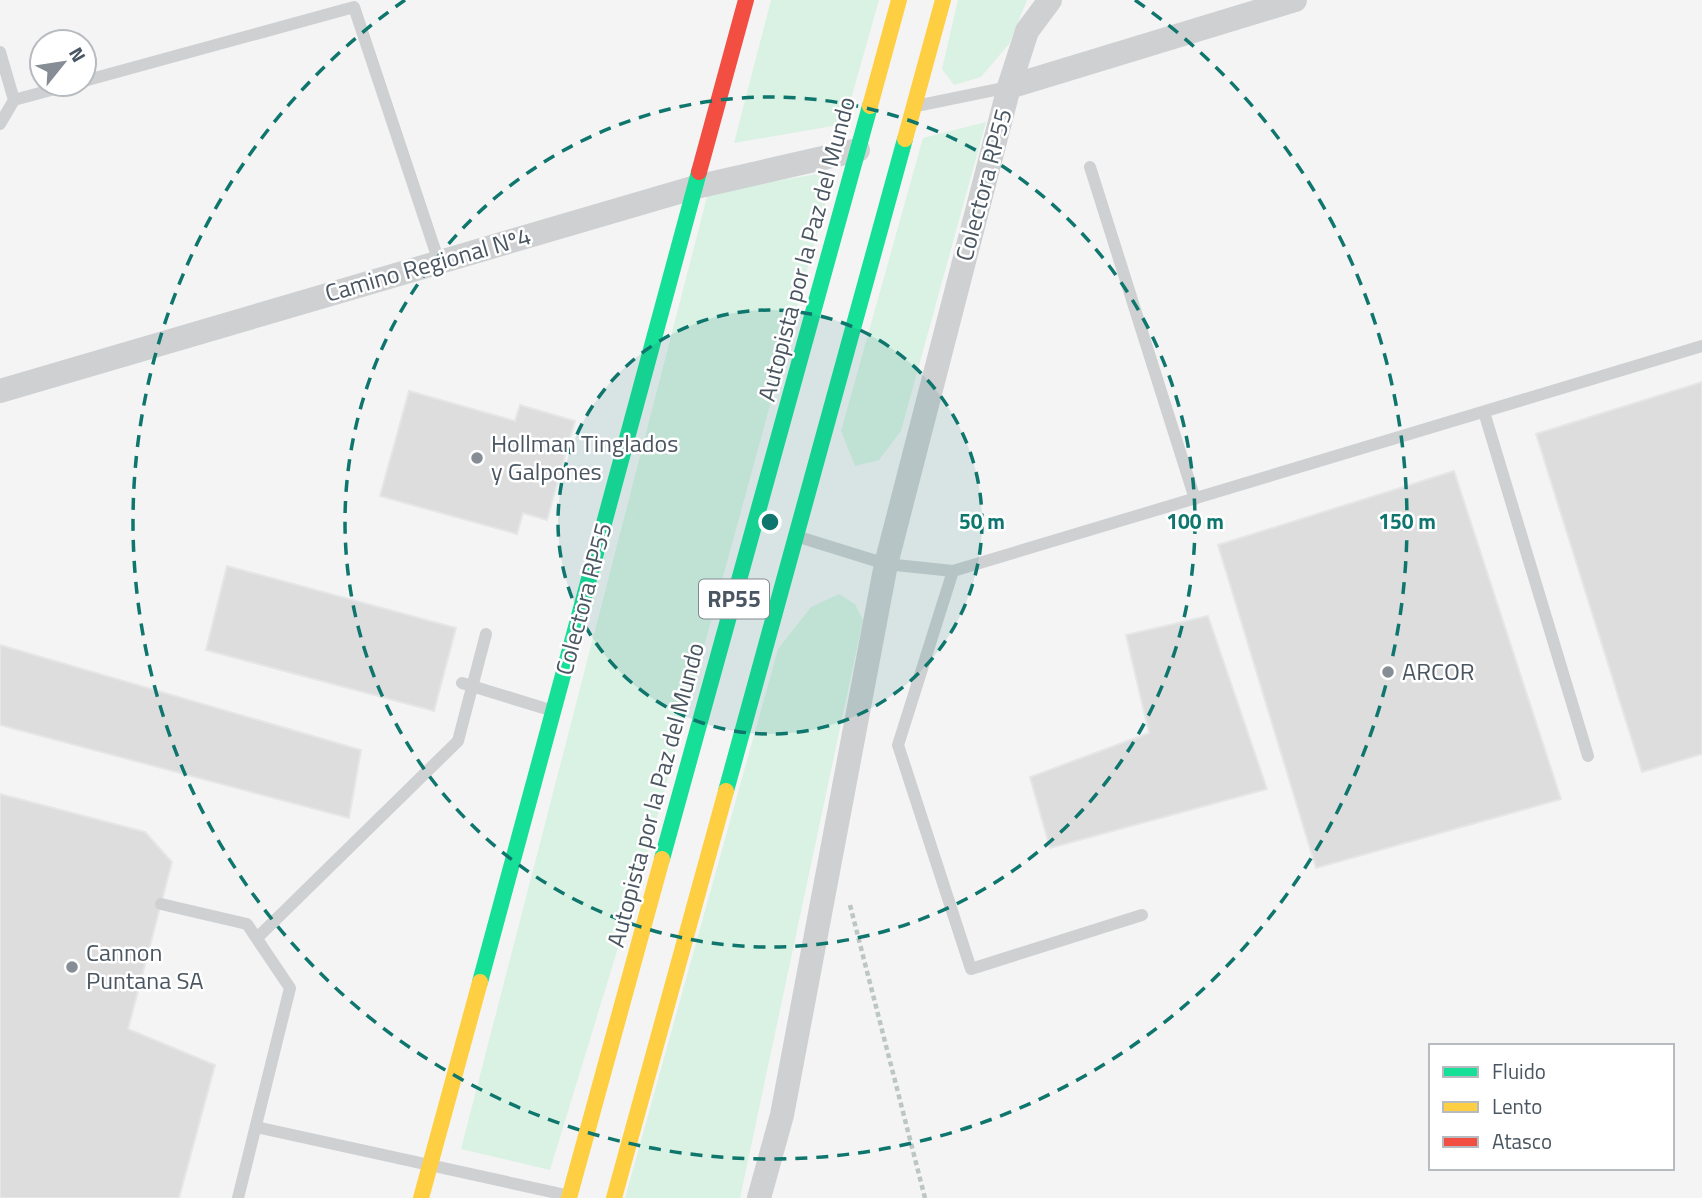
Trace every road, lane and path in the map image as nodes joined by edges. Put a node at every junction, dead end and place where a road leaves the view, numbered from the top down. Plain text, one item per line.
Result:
1 (746, 0) edge
2 (900, 0) edge
3 (943, 0) edge
4 (1050, 0) edge
5 (1295, 0) edge
6 (0, 52) edge
7 (98, 77) edge
8 (1009, 87) junction
9 (28, 96) edge
10 (14, 100) junction
11 (914, 107) junction
12 (0, 124) edge
13 (858, 150) junction
14 (1090, 167) dead end
15 (696, 187) junction
16 (439, 262) junction
17 (1702, 346) edge
18 (0, 391) edge
19 (1484, 412) junction
20 (1195, 499) junction
21 (796, 536) junction
22 (886, 564) junction
23 (953, 571) junction
24 (486, 634) dead end
25 (467, 685) junction
26 (554, 711) junction
27 (1588, 756) dead end
28 (847, 896) dead end
29 (161, 904) dead end
30 (1142, 915) dead end
31 (257, 938) junction
32 (256, 1127) junction
33 (430, 1165) junction
34 (569, 1197) edge
35 (238, 1198) edge
36 (421, 1198) edge
37 (614, 1198) edge
38 (759, 1198) edge
39 (925, 1198) edge

1 - 15 main road, Colectora RP55
2 - 13 main road, Autopista por la Paz del Mundo / RP55
3 - 11 main road, RP55
4 - 8 street, Colectora RP55
5 - 8 street
6 - 10 lane
7 - 16 lane
8 - 11 lane
8 - 22 street, Colectora RP55
9 - 10 lane
10 - 12 lane
11 - 21 main road, RP55
13 - 15 street, Camino Regional Nº4
13 - 34 main road, Autopista por la Paz del Mundo / RP55
14 - 20 lane
15 - 16 street, Camino Regional Nº4
15 - 26 main road, Colectora RP55
16 - 18 street, Camino Regional Nº4
17 - 19 lane
19 - 20 lane
19 - 27 lane
20 - 23 lane
21 - 22 lane
21 - 37 main road, RP55
22 - 23 lane
22 - 38 street, Colectora RP55
23 - 30 lane
24 - 25 lane
25 - 26 lane
25 - 31 lane
26 - 33 main road, Colectora RP55
28 - 39 path
29 - 31 lane
31 - 32 lane
32 - 33 lane
32 - 35 lane
33 - 34 lane
33 - 36 main road, Colectora RP55

